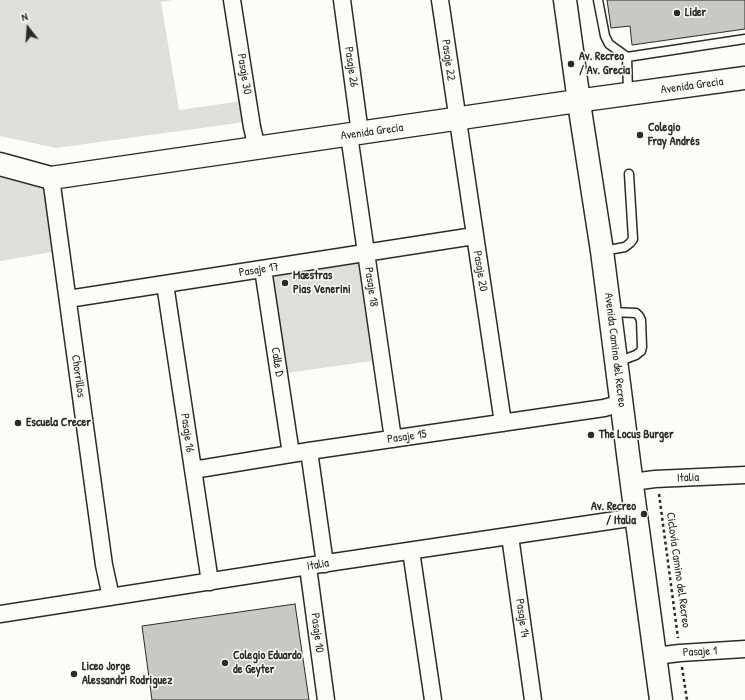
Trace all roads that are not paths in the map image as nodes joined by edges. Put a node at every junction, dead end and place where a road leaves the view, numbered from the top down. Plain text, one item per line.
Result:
1 (232, 0) edge
2 (342, 0) edge
3 (440, 0) edge
4 (565, 0) edge
5 (598, 0) edge
6 (745, 39) edge
7 (627, 57) junction
8 (745, 78) edge
9 (628, 94) junction
10 (579, 102) junction
11 (457, 120) junction
12 (355, 134) junction
13 (257, 148) junction
14 (0, 164) edge
15 (629, 174) dead end
16 (51, 178) junction
17 (474, 236) junction
18 (602, 251) junction
19 (366, 253) junction
20 (263, 269) junction
21 (166, 284) junction
22 (68, 299) junction
23 (610, 312) junction
24 (617, 362) junction
25 (622, 403) junction
26 (503, 423) junction
27 (393, 438) junction
28 (309, 451) junction
29 (291, 454) junction
30 (193, 470) junction
31 (745, 475) edge
32 (632, 482) junction
33 (636, 517) junction
34 (510, 536) junction
35 (411, 551) junction
36 (324, 564) junction
37 (308, 567) junction
38 (210, 582) junction
39 (111, 597) junction
40 (0, 614) edge
41 (745, 649) edge
42 (655, 656) junction
43 (326, 700) edge
44 (433, 700) edge
45 (533, 700) edge
46 (661, 700) edge

1 - 13 street, Pasaje 30
2 - 12 street, Pasaje 26
3 - 11 street, Pasaje 22
4 - 10 street, Avenida Camino del Recreo
5 - 7 lane
6 - 7 lane
7 - 9 lane
8 - 9 street, Avenida Grecia
9 - 10 street, Avenida Grecia
10 - 11 street, Avenida Grecia
10 - 18 street, Avenida Camino del Recreo
11 - 12 street, Avenida Grecia
11 - 17 street, Pasaje 20
12 - 13 street, Avenida Grecia
12 - 19 street, Pasaje 18
13 - 16 street, Avenida Grecia
14 - 16 street, Avenida Grecia
15 - 18 lane
16 - 22 street, Chorrillos
17 - 19 street, Pasaje 17
17 - 26 street, Pasaje 20
18 - 23 street, Avenida Camino del Recreo
19 - 20 street, Pasaje 17
19 - 27 street, Pasaje 18
20 - 21 street, Pasaje 17
20 - 29 street, Calle D
21 - 22 street, Pasaje 17
21 - 30 street, Pasaje 16
22 - 39 street, Chorrillos
23 - 24 street, Avenida Camino del Recreo
23 - 24 lane
24 - 25 street, Avenida Camino del Recreo
25 - 26 street, Pasaje 15
25 - 32 street, Avenida Camino del Recreo
26 - 27 street, Pasaje 15
27 - 28 street, Pasaje 15
28 - 29 street, Pasaje 15
28 - 36 street
29 - 30 street, Pasaje 15
30 - 38 street, Pasaje 16
31 - 32 street, Italia
32 - 33 street, Avenida Camino del Recreo
33 - 34 street, Italia
33 - 42 street, Avenida Camino del Recreo
34 - 35 street, Italia
34 - 45 street, Pasaje 14
35 - 36 street, Italia
35 - 44 street
36 - 37 street, Italia
37 - 38 street, Italia
37 - 43 street, Pasaje 10
38 - 39 street, Italia
39 - 40 street, Italia
41 - 42 street, Pasaje 1
42 - 46 street, Avenida Camino del Recreo

